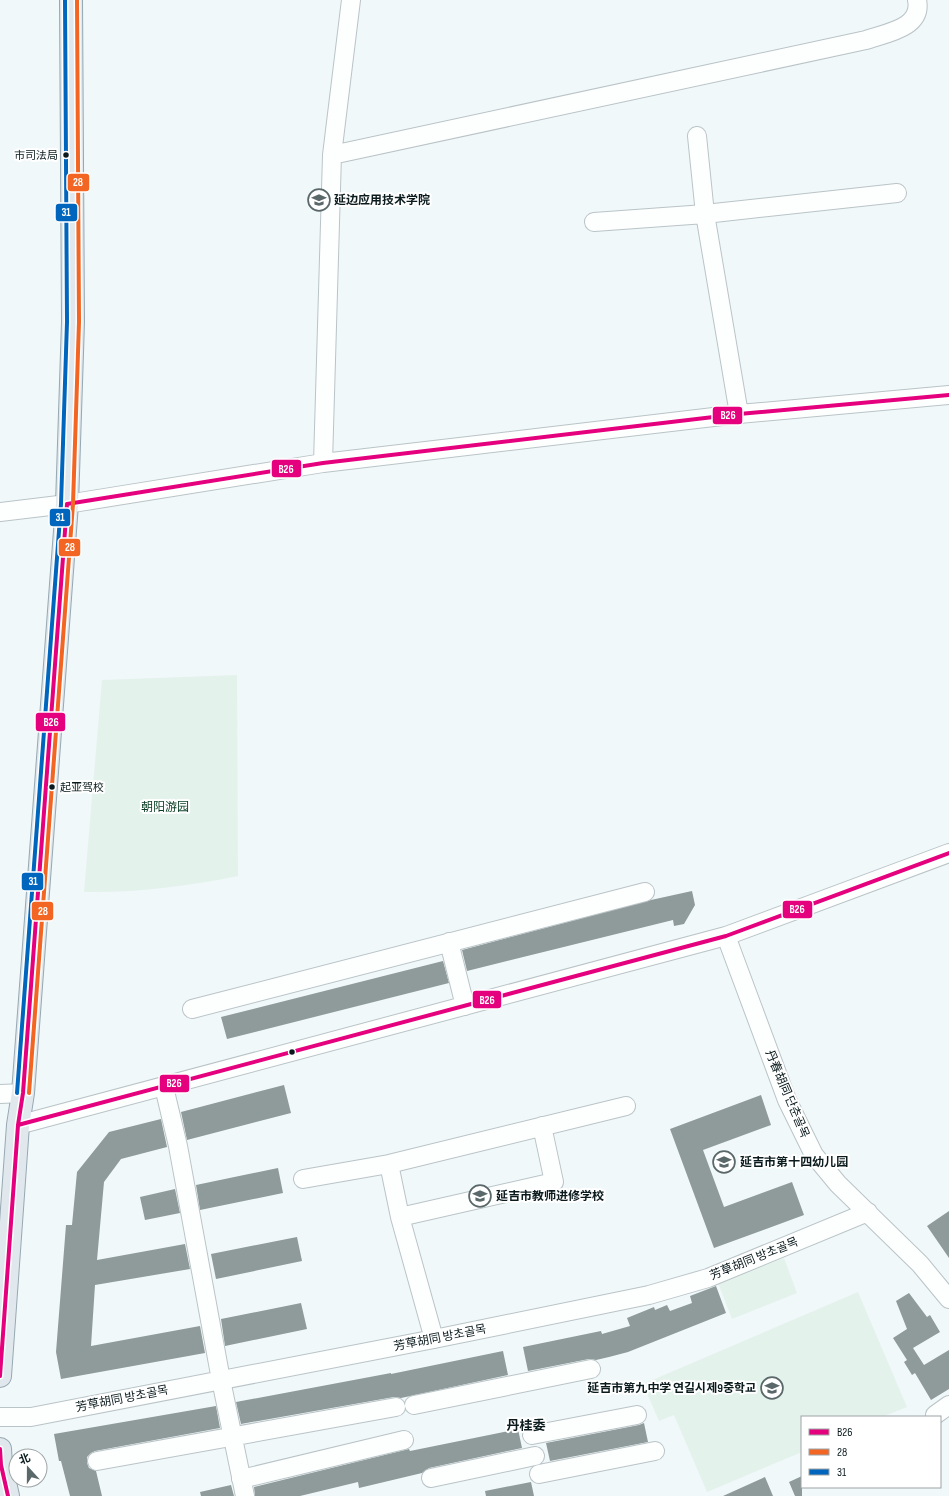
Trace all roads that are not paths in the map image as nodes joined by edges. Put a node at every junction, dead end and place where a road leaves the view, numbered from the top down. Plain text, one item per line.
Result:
1 (71, 0) edge
2 (351, 0) edge
3 (917, 0) edge
4 (697, 136) dead end
5 (332, 155) junction
6 (897, 193) dead end
7 (705, 214) junction
8 (594, 222) dead end
9 (949, 395) edge
10 (739, 414) junction
11 (323, 463) junction
12 (67, 504) junction
13 (0, 512) edge
14 (949, 853) edge
15 (645, 892) dead end
16 (726, 936) junction
17 (449, 942) junction
18 (465, 1006) junction
19 (192, 1009) dead end
20 (164, 1087) junction
21 (23, 1093) junction
22 (0, 1094) edge
23 (626, 1106) dead end
24 (18, 1125) junction
25 (542, 1126) junction
26 (389, 1164) junction
27 (303, 1179) dead end
28 (868, 1212) junction
29 (400, 1217) junction
30 (949, 1299) edge
31 (434, 1339) junction
32 (591, 1369) dead end
33 (0, 1376) edge
34 (221, 1380) junction
35 (949, 1404) edge
36 (637, 1415) dead end
37 (935, 1415) dead end
38 (0, 1417) edge
39 (532, 1435) dead end
40 (232, 1437) junction
41 (404, 1440) dead end
42 (0, 1449) edge
43 (655, 1451) dead end
44 (535, 1456) dead end
45 (97, 1461) dead end
46 (539, 1474) dead end
47 (431, 1478) dead end
48 (243, 1488) edge
49 (8, 1496) edge

1 - 12 main road
2 - 5 street
3 - 5 street
4 - 7 street
5 - 11 street
6 - 7 street
7 - 8 street
7 - 10 street
9 - 10 street
10 - 11 street
11 - 12 street
12 - 13 street
12 - 21 main road
14 - 16 street
15 - 17 street
16 - 18 street
16 - 28 street, 丹春胡同 단춘골목
17 - 18 street
17 - 19 street
18 - 20 street
20 - 24 street
20 - 34 street
21 - 22 street
21 - 24 main road
23 - 25 street
24 - 33 main road
25 - 26 street
25 - 29 street
26 - 27 street
26 - 29 street
28 - 30 street, 丹春胡同 단춘골목
28 - 31 street, 芳草胡同 방초골목
29 - 31 street
31 - 34 street, 芳草胡同 방초골목
32 - 40 street
34 - 38 street, 芳草胡同 방초골목
34 - 40 street
35 - 37 street
36 - 39 street
40 - 45 street
40 - 48 street
41 - 48 street
42 - 49 main road
43 - 46 street
44 - 47 street

